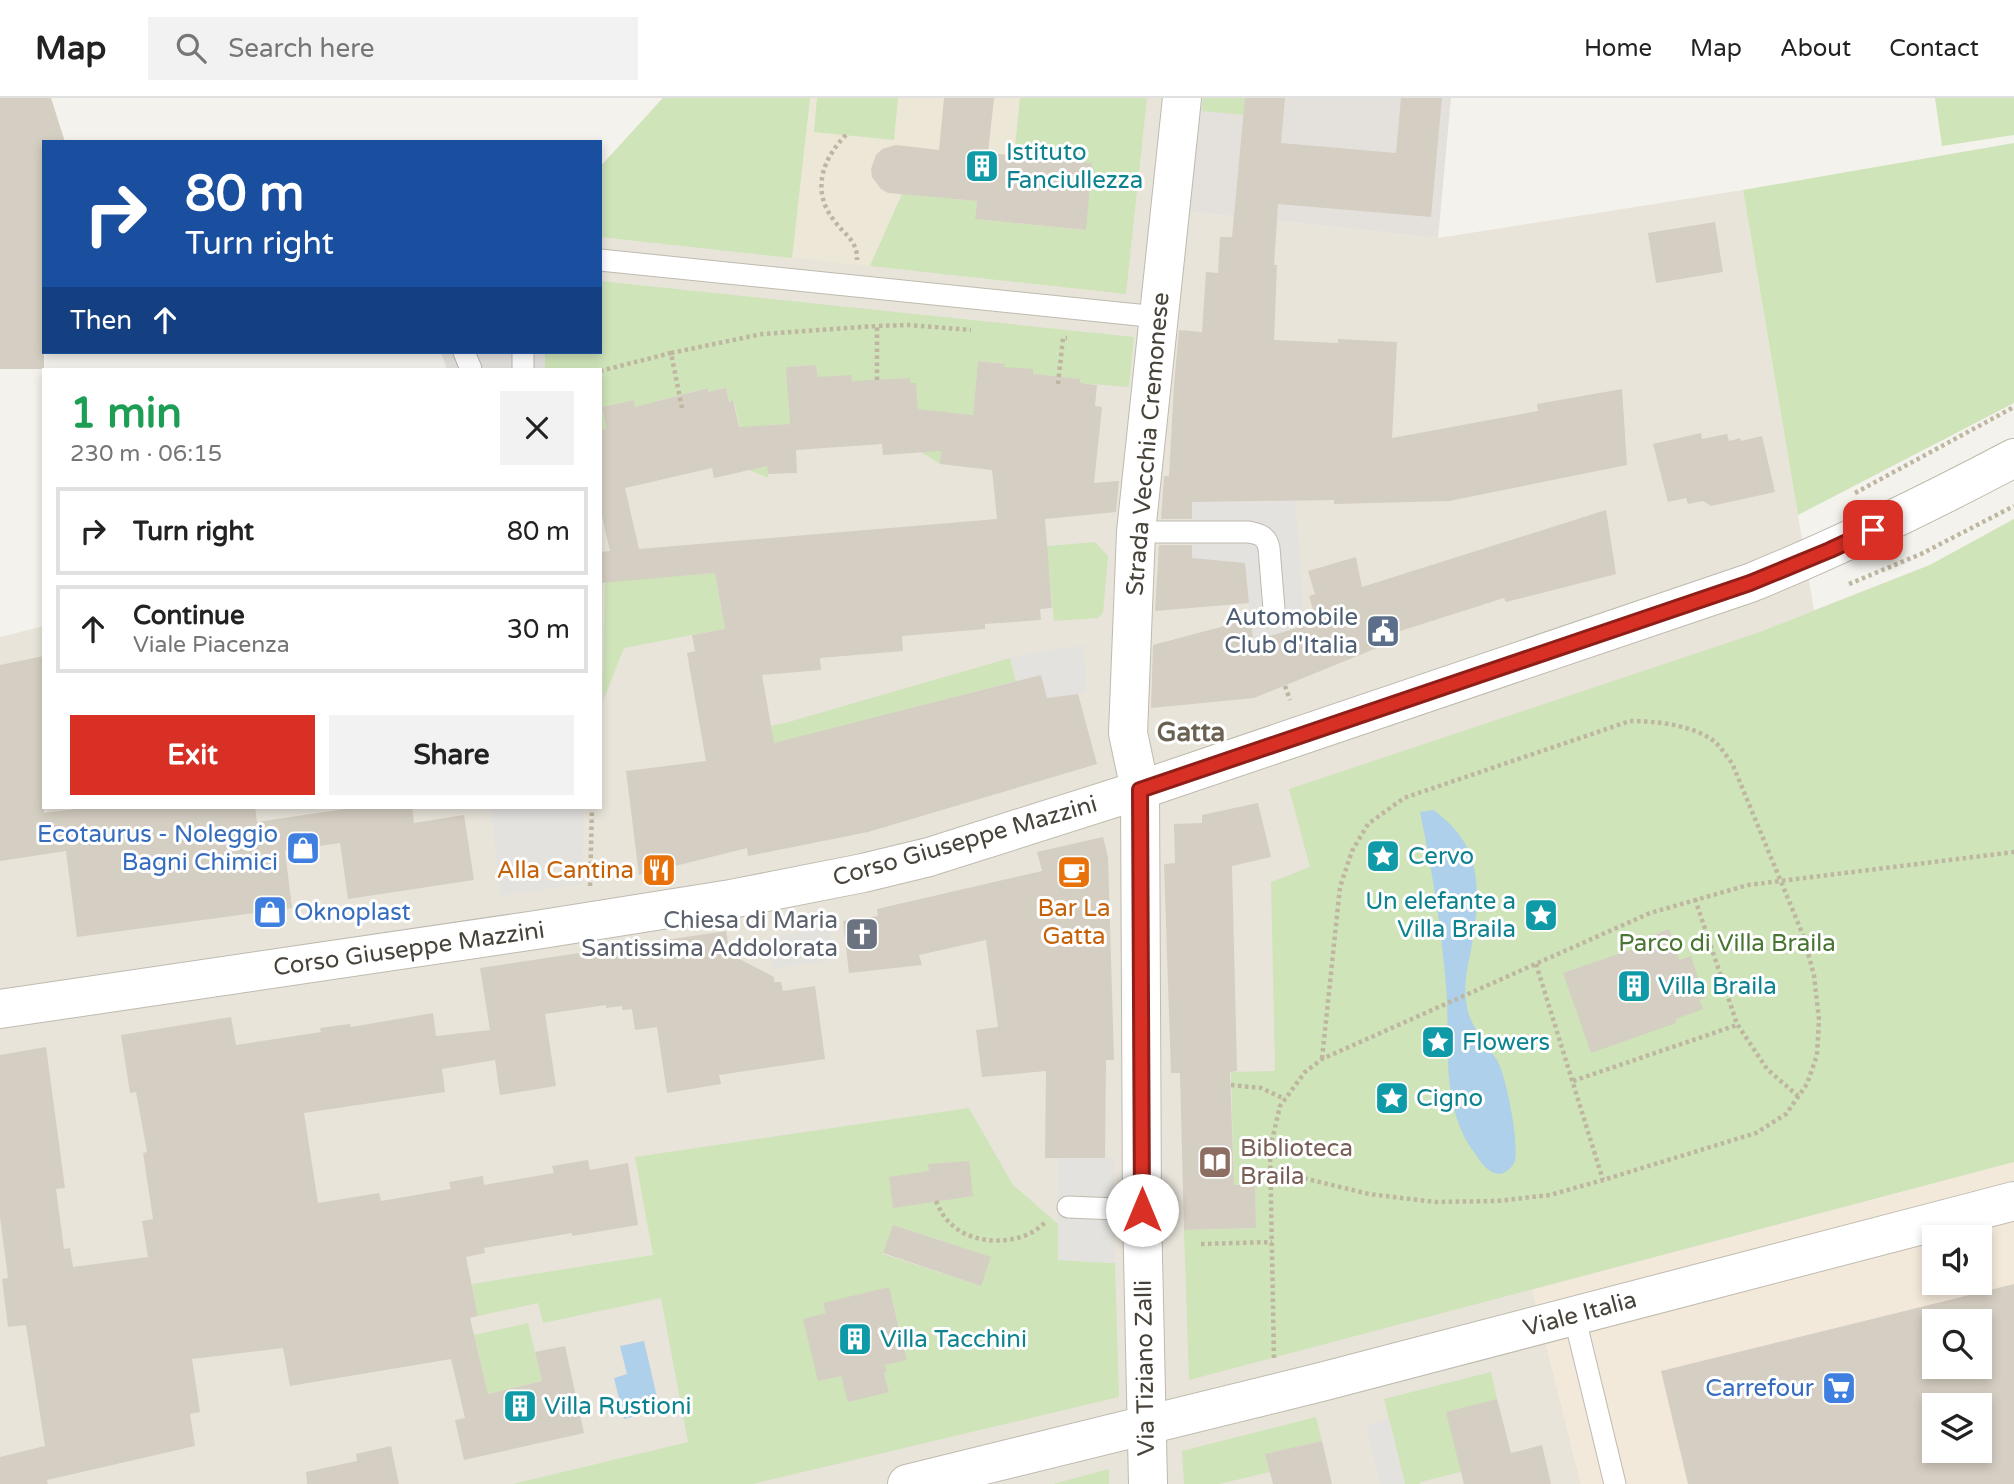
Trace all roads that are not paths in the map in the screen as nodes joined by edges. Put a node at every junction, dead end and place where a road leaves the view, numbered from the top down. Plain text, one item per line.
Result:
1 (1182, 98) edge
2 (602, 260) edge
3 (1158, 317) junction
4 (2014, 458) edge
5 (1136, 532) junction
6 (1274, 609) dead end
7 (1140, 790) junction
8 (0, 1009) edge
9 (2014, 1201) edge
10 (1068, 1207) road end
11 (1142, 1210) junction
12 (1574, 1315) junction
13 (1146, 1427) junction
14 (907, 1484) edge
15 (1148, 1484) edge
16 (1615, 1484) edge

1 - 3 street, Strada Vecchia Cremonese
2 - 3 lane
3 - 5 street, Strada Vecchia Cremonese
4 - 7 street, Corso Giuseppe Mazzini
5 - 6 lane
5 - 7 street, Strada Vecchia Cremonese
7 - 8 street, Corso Giuseppe Mazzini
7 - 11 street, Via Tiziano Zalli
9 - 12 street, Viale Italia
10 - 11 lane
11 - 13 street, Via Tiziano Zalli
12 - 13 street, Viale Italia
12 - 16 lane
13 - 14 street, Viale Italia
13 - 15 street, Via Tiziano Zalli

